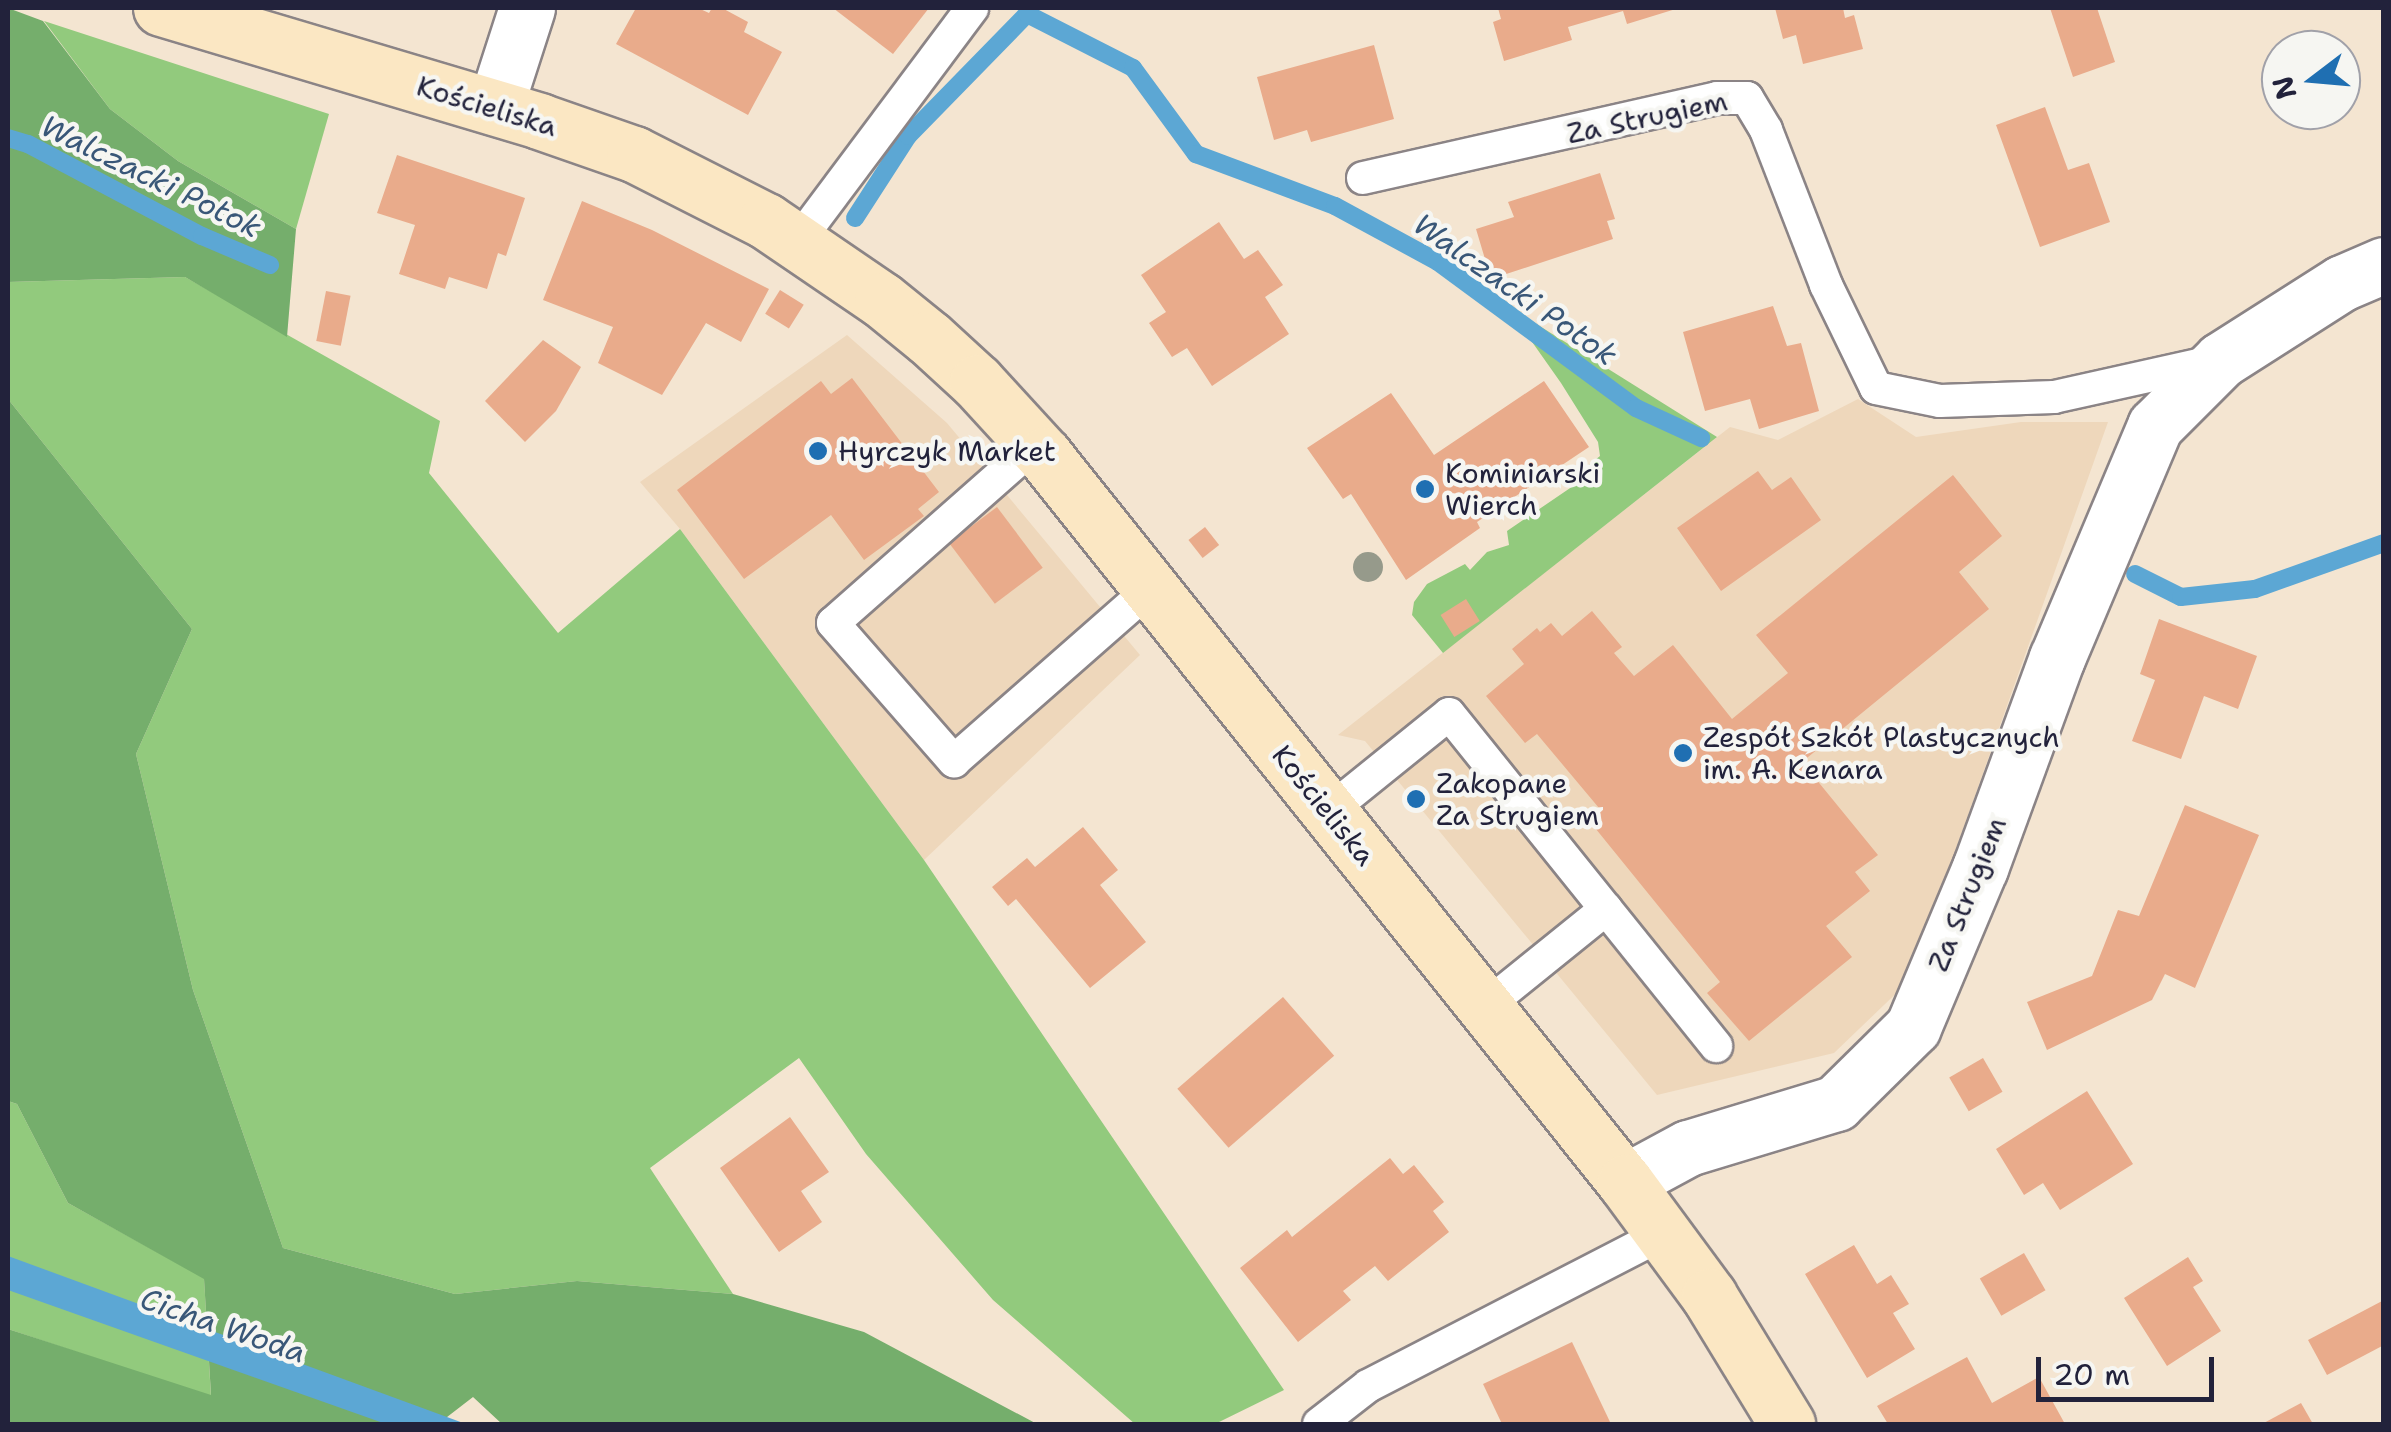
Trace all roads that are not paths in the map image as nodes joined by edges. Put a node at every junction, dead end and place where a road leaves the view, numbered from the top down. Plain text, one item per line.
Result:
1 (161, 8) edge
2 (526, 8) edge
3 (972, 8) edge
4 (495, 107) junction
5 (1364, 178) dead end
6 (798, 242) junction
7 (2384, 265) edge
8 (2221, 360) junction
9 (1035, 445) junction
10 (1150, 589) junction
11 (1329, 811) junction
12 (1606, 909) junction
13 (1486, 1006) junction
14 (1716, 1046) dead end
15 (1626, 1182) junction
16 (1665, 1233) junction
17 (1319, 1424) edge
18 (1788, 1424) edge

1 - 4 main road, Kościeliska
2 - 4 street
3 - 6 lane
4 - 6 main road, Kościeliska
5 - 8 lane, Za Strugiem
6 - 9 main road, Kościeliska
7 - 8 street, Za Strugiem
8 - 15 street, Za Strugiem
9 - 10 main road, Kościeliska
9 - 10 lane
10 - 11 main road, Kościeliska
11 - 12 lane
11 - 13 main road, Kościeliska
12 - 13 lane
12 - 14 lane
13 - 15 main road, Kościeliska
15 - 16 main road, Kościeliska
16 - 17 lane
16 - 18 main road, Kościeliska

